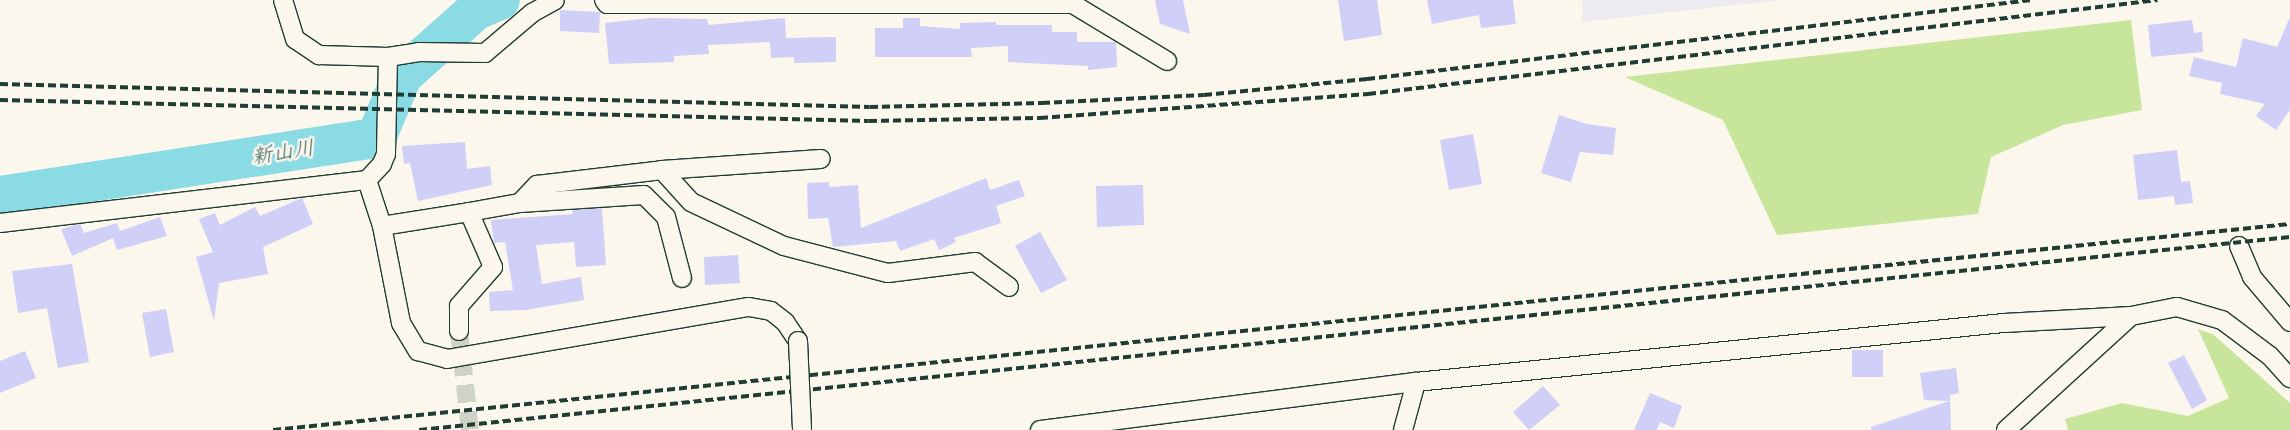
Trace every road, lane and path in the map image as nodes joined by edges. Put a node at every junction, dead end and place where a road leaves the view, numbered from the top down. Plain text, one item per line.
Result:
1 (283, 0) edge
2 (556, 0) edge
3 (604, 0) edge
4 (1068, 2) edge
5 (388, 57) junction
6 (1167, 61) dead end
7 (821, 159) dead end
8 (662, 170) junction
9 (366, 180) junction
10 (520, 203) junction
11 (469, 212) junction
12 (0, 223) edge
13 (382, 226) junction
14 (2238, 246) dead end
15 (682, 278) dead end
16 (1010, 287) dead end
17 (2131, 316) junction
18 (2290, 322) edge
19 (458, 330) tunnel mouth
20 (2290, 378) edge
21 (1416, 382) junction
22 (802, 430) edge
23 (1040, 430) edge
24 (1403, 430) edge
25 (2006, 430) edge

1 - 5 street
2 - 5 street
3 - 4 street
4 - 6 street
5 - 9 street
7 - 8 street
8 - 10 street
8 - 16 street
9 - 12 street
9 - 13 street
10 - 11 street
10 - 15 street
11 - 13 street
11 - 19 street
13 - 22 street, bridge
14 - 18 street
17 - 20 street
17 - 21 street
17 - 25 street
21 - 23 street
21 - 24 street

